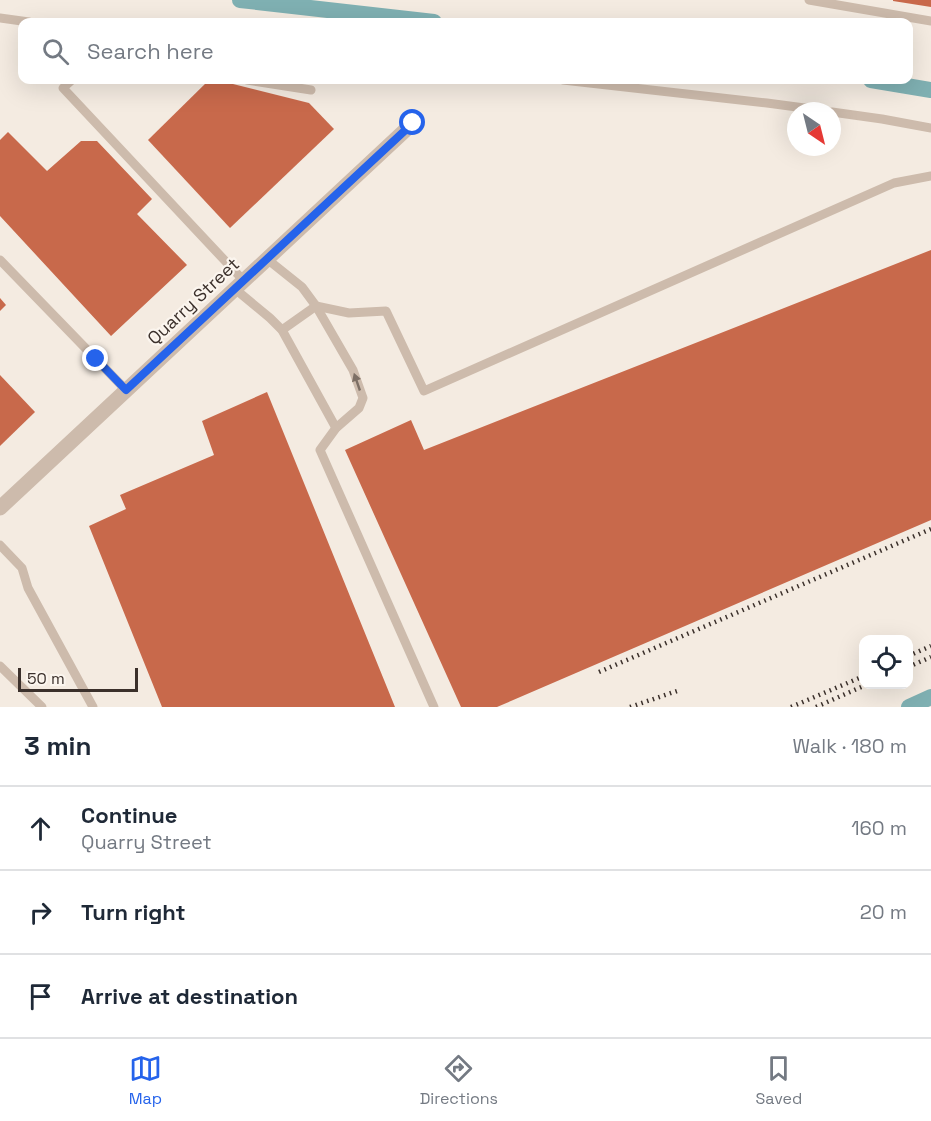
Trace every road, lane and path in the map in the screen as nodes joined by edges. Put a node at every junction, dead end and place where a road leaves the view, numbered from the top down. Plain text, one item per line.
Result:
1 (809, 0) edge
2 (0, 18) edge
3 (18, 20) edge
4 (931, 21) edge
5 (68, 84) edge
6 (273, 84) edge
7 (598, 84) edge
8 (311, 90) dead end
9 (787, 106) edge
10 (841, 113) edge
11 (413, 123) dead end
12 (931, 128) edge
13 (931, 176) edge
14 (267, 259) junction
15 (0, 260) edge
16 (239, 285) junction
17 (316, 306) junction
18 (282, 330) junction
19 (126, 390) junction
20 (336, 428) junction
21 (0, 508) edge
22 (0, 544) edge
23 (0, 666) edge
24 (42, 707) edge
25 (93, 707) edge
26 (434, 707) edge

1 - 4 lane
2 - 3 lane
5 - 16 lane
6 - 8 lane
7 - 9 lane
10 - 12 lane
11 - 14 street, Quarry Street
13 - 17 lane
14 - 16 street, Quarry Street
14 - 17 lane
15 - 19 lane
16 - 18 lane
16 - 19 street, Quarry Street
17 - 18 lane
20 -> 17 lane
18 - 20 lane
19 - 21 street, Quarry Street
20 - 26 lane
22 - 25 lane
23 - 24 lane

